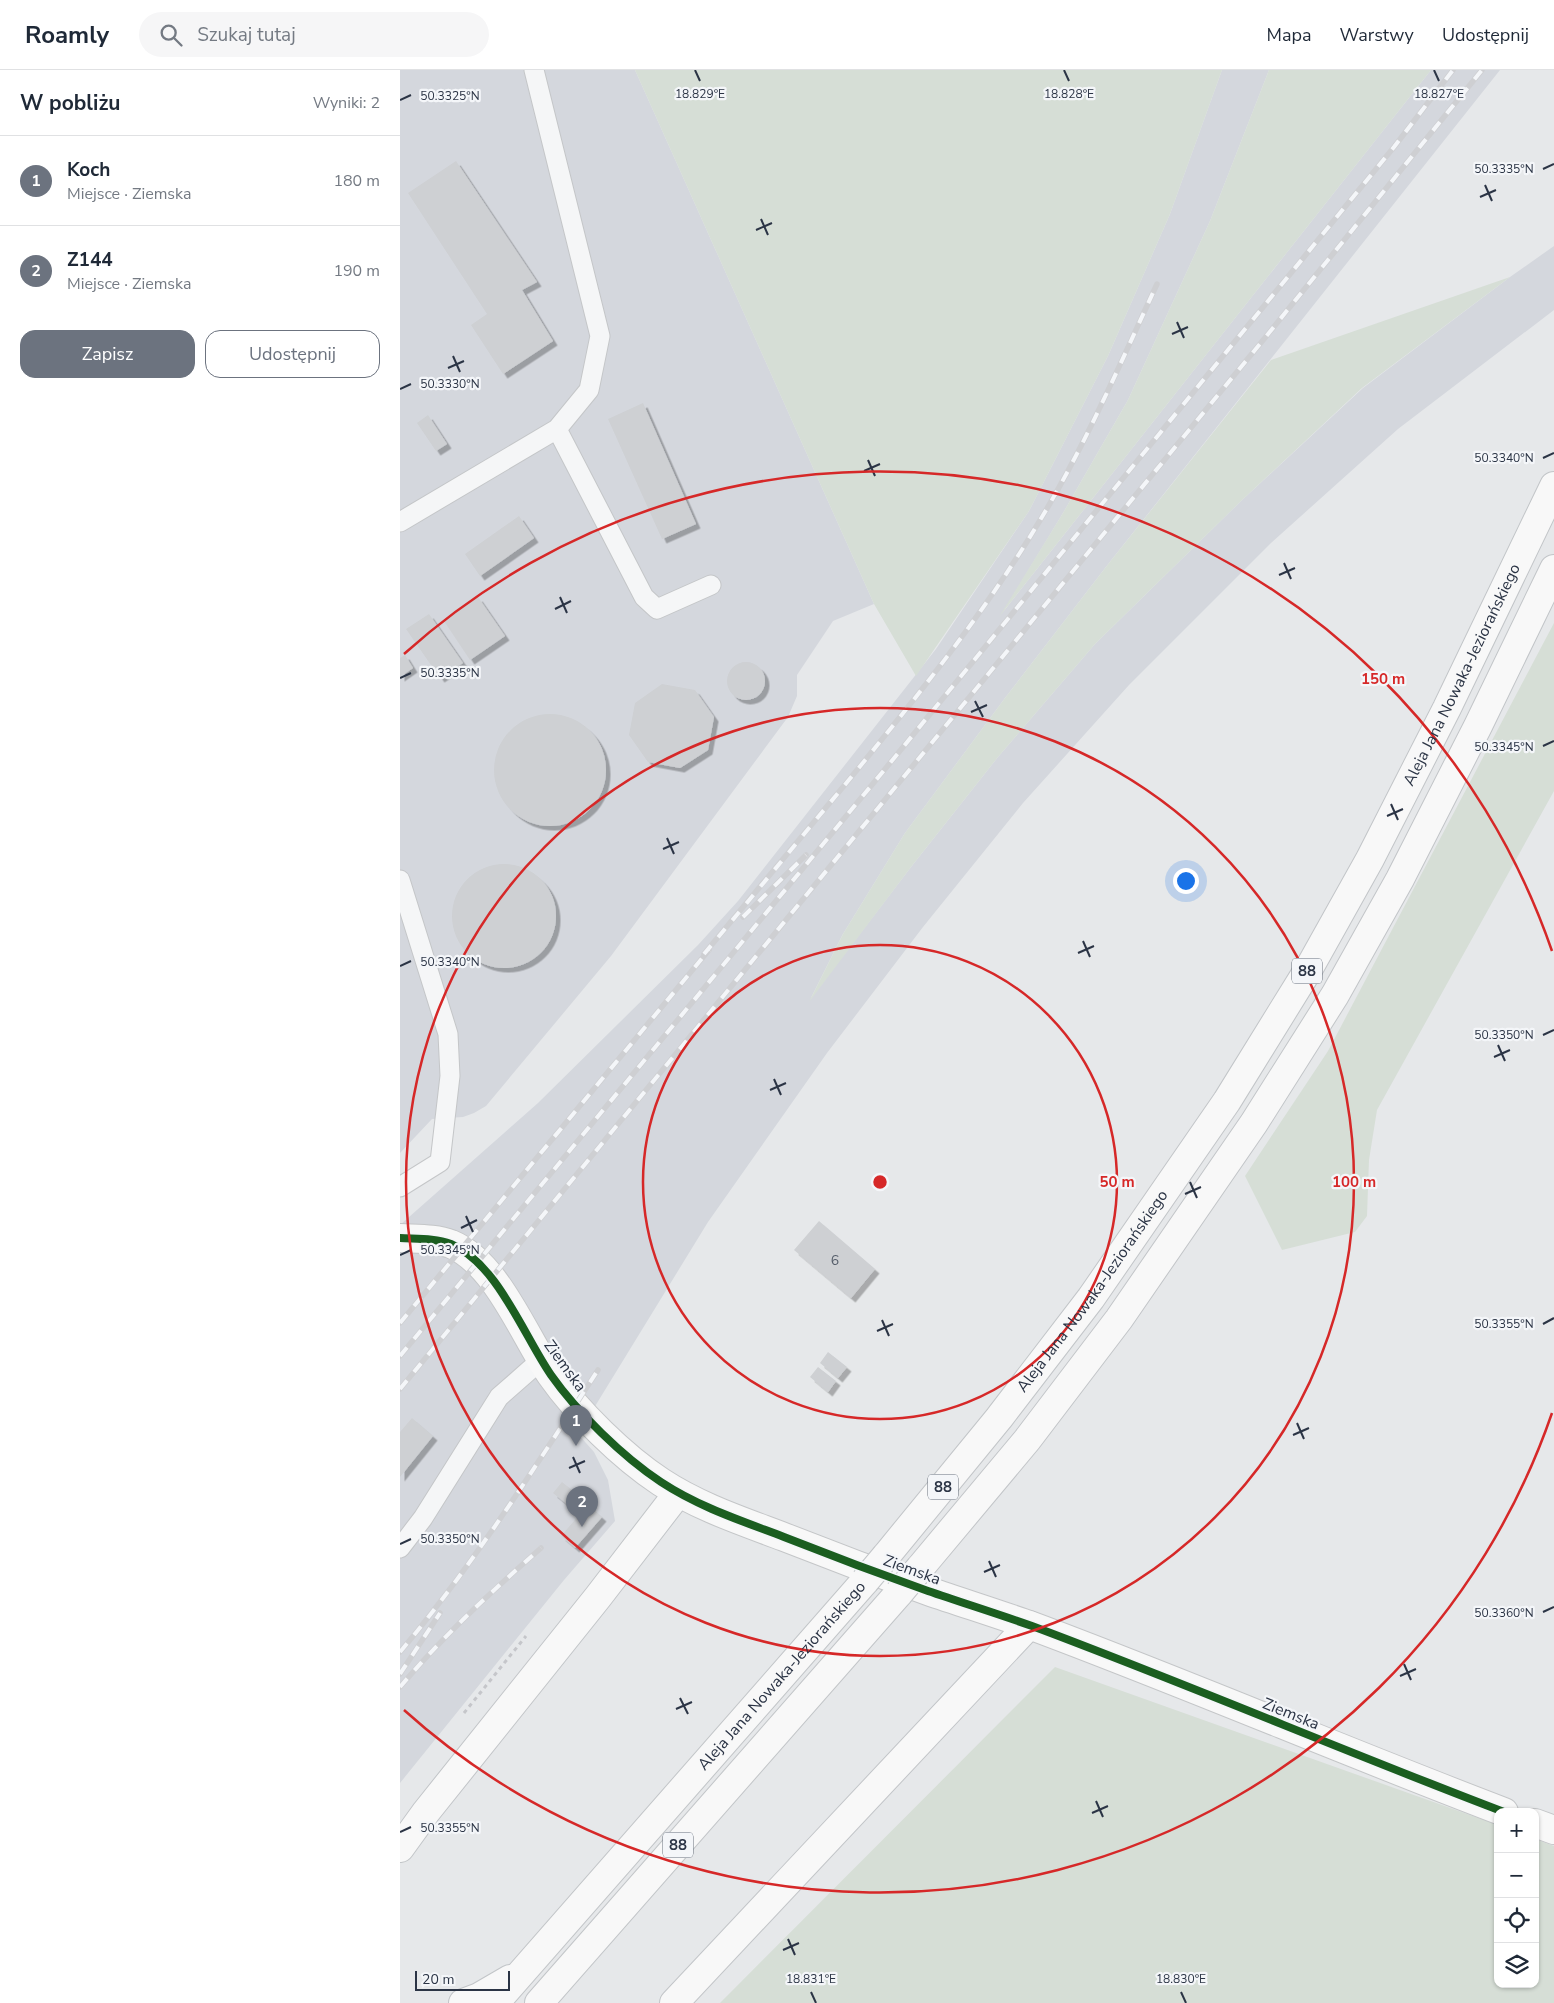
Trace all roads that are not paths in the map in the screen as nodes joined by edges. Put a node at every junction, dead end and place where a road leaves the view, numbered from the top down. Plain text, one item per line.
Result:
1 (534, 70) edge
2 (557, 429) junction
3 (1554, 486) edge
4 (400, 522) edge
5 (1554, 568) edge
6 (711, 585) dead end
7 (400, 880) edge
8 (400, 1187) edge
9 (400, 1238) edge
10 (541, 1360) junction
11 (678, 1492) junction
12 (400, 1548) edge
13 (1030, 1625) junction
14 (1494, 1808) edge
15 (1539, 1824) edge
16 (1554, 1830) edge
17 (400, 1848) edge
18 (522, 1972) junction
19 (462, 2003) edge
20 (495, 2003) edge
21 (539, 2003) edge
22 (674, 2003) edge

1 - 2 lane
2 - 4 lane
2 - 6 lane
3 - 18 main road, Aleja Jana Nowaka-Jeziorańskiego / 88, bridge
5 - 21 main road, Aleja Jana Nowaka-Jeziorańskiego / 88, bridge
7 - 8 lane
9 - 10 main road, Ziemska
10 - 11 main road, Ziemska
10 - 12 lane
11 - 13 main road, Ziemska
11 - 17 main road
13 - 14 main road, Ziemska
13 - 22 main road
15 - 16 main road
18 - 19 main road
18 - 20 main road, Aleja Jana Nowaka-Jeziorańskiego / 88

